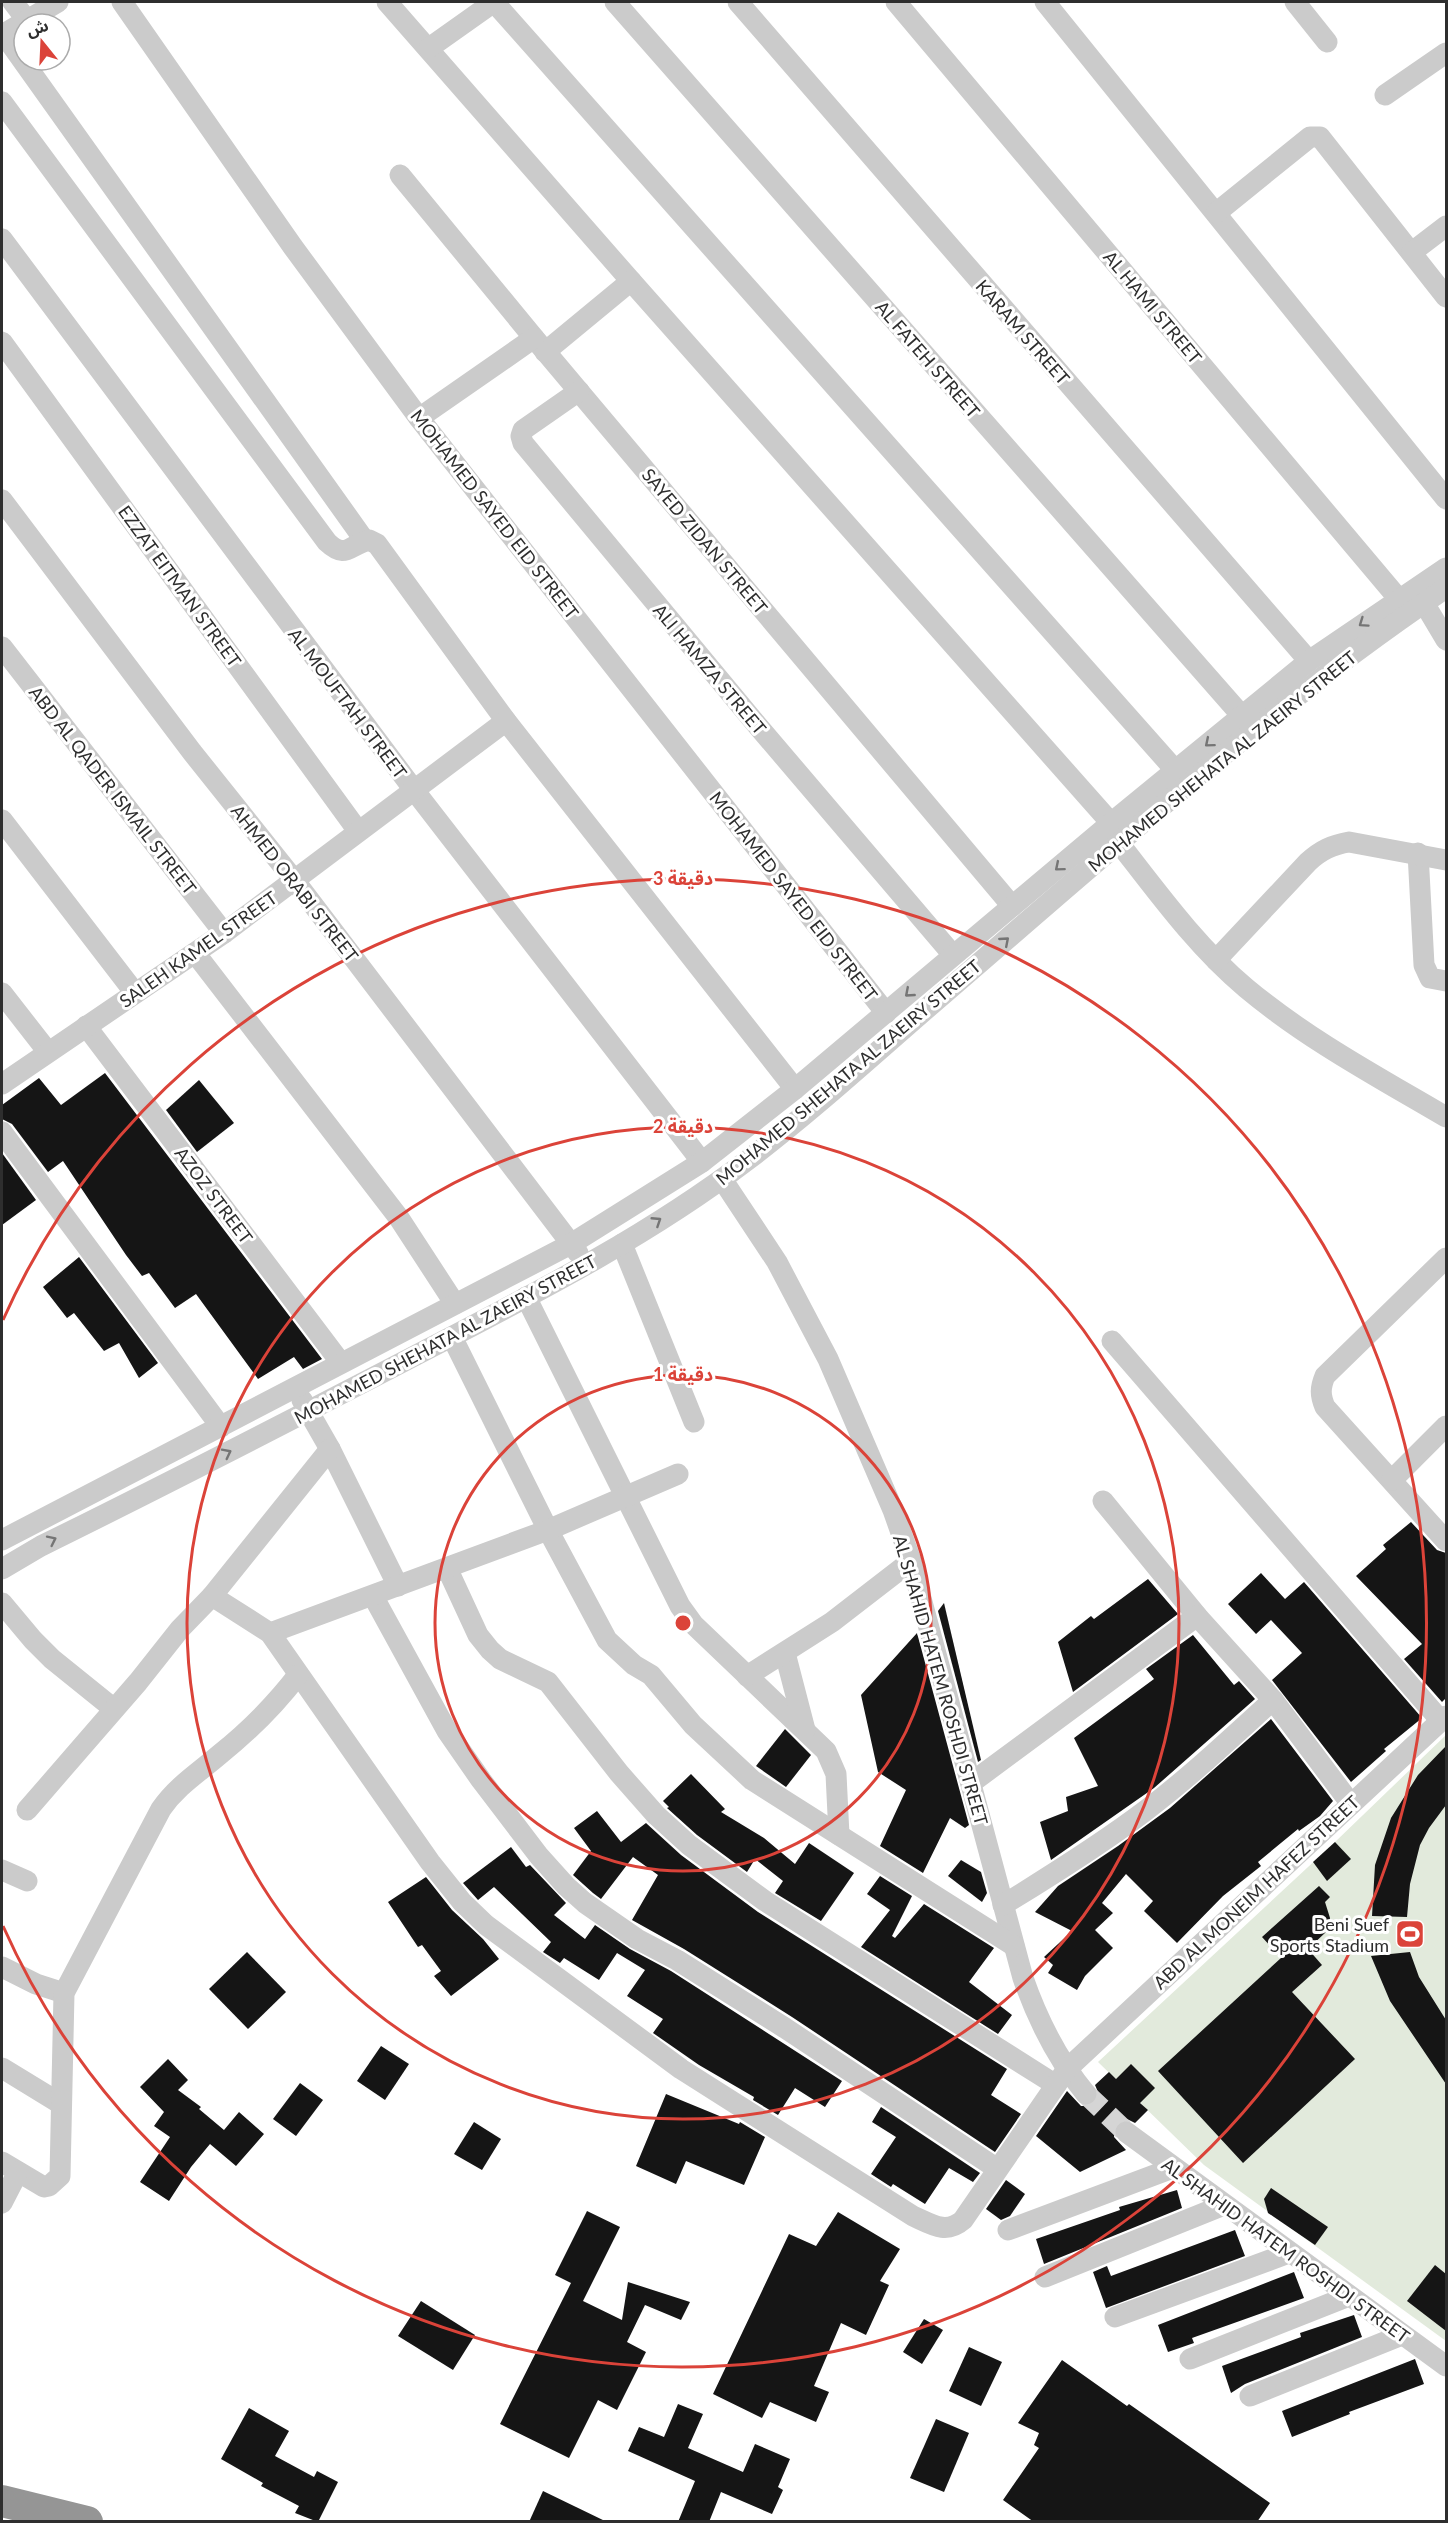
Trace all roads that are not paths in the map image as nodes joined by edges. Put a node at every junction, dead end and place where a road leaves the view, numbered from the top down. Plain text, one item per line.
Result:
1 (58, 2) edge
2 (122, 2) edge
3 (387, 2) edge
4 (494, 2) edge
5 (615, 2) edge
6 (738, 2) edge
7 (896, 2) edge
8 (1045, 2) edge
9 (1294, 2) edge
10 (39, 12) edge
11 (2, 34) edge
12 (1327, 42) dead end
13 (429, 48) junction
14 (1446, 53) edge
15 (1385, 95) dead end
16 (2, 102) edge
17 (400, 175) dead end
18 (1216, 213) junction
19 (1446, 226) edge
20 (2, 239) edge
21 (1412, 252) junction
22 (631, 281) junction
23 (1446, 297) edge
24 (2, 342) edge
25 (539, 345) junction
26 (579, 391) junction
27 (419, 418) junction
28 (1446, 499) edge
29 (2, 500) edge
30 (365, 541) junction
31 (1446, 568) edge
32 (1446, 588) edge
33 (1411, 605) junction
34 (1446, 640) edge
35 (2, 647) edge
36 (1310, 661) junction
37 (1242, 716) junction
38 (506, 721) junction
39 (1176, 771) junction
40 (414, 790) junction
41 (2, 820) edge
42 (1111, 824) junction
43 (358, 831) junction
44 (1119, 843) junction
45 (1418, 853) junction
46 (1446, 860) edge
47 (295, 881) junction
48 (1012, 906) junction
49 (224, 933) junction
50 (195, 953) junction
51 (953, 955) junction
52 (1216, 960) junction
53 (1446, 981) edge
54 (2, 993) edge
55 (135, 993) junction
56 (886, 1013) junction
57 (86, 1026) junction
58 (48, 1052) junction
59 (822, 1066) junction
60 (2, 1084) edge
61 (838, 1085) junction
62 (792, 1091) junction
63 (801, 1115) junction
64 (1446, 1117) edge
65 (2, 1132) edge
66 (702, 1161) junction
67 (722, 1179) junction
68 (571, 1244) junction
69 (622, 1244) junction
70 (1446, 1258) edge
71 (587, 1266) junction
72 (526, 1297) junction
73 (455, 1304) junction
74 (452, 1337) junction
75 (1112, 1341) dead end
76 (341, 1363) junction
77 (293, 1387) junction
78 (309, 1411) junction
79 (694, 1422) dead end
80 (1446, 1426) edge
81 (221, 1427) junction
82 (330, 1449) junction
83 (678, 1474) dead end
84 (1392, 1480) junction
85 (626, 1496) junction
86 (1102, 1501) dead end
87 (548, 1530) junction
88 (2, 1540) edge
89 (1446, 1541) edge
90 (912, 1561) junction
91 (447, 1568) junction
92 (2, 1569) edge
93 (398, 1586) junction
94 (212, 1596) junction
95 (373, 1596) junction
96 (2, 1603) edge
97 (1197, 1616) junction
98 (270, 1633) junction
99 (785, 1653) junction
100 (298, 1675) junction
101 (747, 1676) junction
102 (1273, 1700) junction
103 (114, 1709) junction
104 (1444, 1719) edge
105 (805, 1731) junction
106 (971, 1783) junction
107 (1351, 1804) junction
108 (27, 1810) dead end
109 (838, 1835) junction
110 (2, 1870) edge
111 (27, 1881) dead end
112 (1003, 1905) junction
113 (1014, 1946) junction
114 (2, 1967) edge
115 (64, 1993) junction
116 (2, 2068) edge
117 (1061, 2077) junction
118 (1086, 2094) tunnel mouth
119 (62, 2104) junction
120 (1126, 2132) tunnel mouth
121 (10, 2167) edge
122 (996, 2168) junction
123 (1173, 2168) junction
124 (2, 2203) edge
125 (1224, 2205) junction
126 (1008, 2230) dead end
127 (1289, 2253) junction
128 (1045, 2277) dead end
129 (1349, 2296) junction
130 (1115, 2317) dead end
131 (1402, 2335) junction
132 (1190, 2359) dead end
133 (1446, 2366) edge
134 (1250, 2396) dead end
135 (2, 2501) edge
136 (2, 2517) edge
137 (12, 2522) edge
138 (87, 2522) edge

1 - 10 street
2 - 27 street, MOHAMED SAYED EID STREET
3 - 13 street
4 - 13 street
4 - 39 street
5 - 37 street, AL FATEH STREET
6 - 36 street, KARAM STREET
7 - 33 street, AL HAMI STREET
8 - 18 street
9 - 12 street
11 - 30 street
13 - 22 street
14 - 15 street
16 - 30 street
17 - 25 street, SAYED ZIDAN STREET
18 - 21 street
18 - 28 street
19 - 21 street
20 - 40 street, AL MOUFTAH STREET
21 - 23 street
22 - 25 street
22 - 42 street
24 - 43 street, EZZAT EITMAN STREET
25 - 26 street, SAYED ZIDAN STREET
25 - 27 street
26 - 48 street, SAYED ZIDAN STREET
26 - 51 street, ALI HAMZA STREET
27 - 56 street, MOHAMED SAYED EID STREET
29 - 47 street, AHMED ORABI STREET
30 - 38 street
31 - 33 street, MOHAMED SHEHATA AL ZAEIRY STREET
32 - 33 street, MOHAMED SHEHATA AL ZAEIRY STREET
33 - 34 street, AL HAMI STREET
33 -> 36 street, MOHAMED SHEHATA AL ZAEIRY STREET
33 - 44 street, MOHAMED SHEHATA AL ZAEIRY STREET
35 - 49 street, ABD AL QADER ISMAIL STREET
36 - 37 street, MOHAMED SHEHATA AL ZAEIRY STREET
37 -> 39 street, MOHAMED SHEHATA AL ZAEIRY STREET
38 - 40 street, SALEH KAMEL STREET
38 - 62 street
39 - 42 street, MOHAMED SHEHATA AL ZAEIRY STREET
40 - 43 street, SALEH KAMEL STREET
40 - 66 street, AL MOUFTAH STREET
41 - 55 street
42 -> 48 street, MOHAMED SHEHATA AL ZAEIRY STREET
43 - 47 street, SALEH KAMEL STREET
44 - 52 street
61 -> 44 street, MOHAMED SHEHATA AL ZAEIRY STREET
45 - 46 street
45 - 52 street
45 - 53 street
47 - 49 street, SALEH KAMEL STREET
47 - 68 street, AHMED ORABI STREET
48 - 51 street, MOHAMED SHEHATA AL ZAEIRY STREET
49 - 50 street, SALEH KAMEL STREET
50 - 55 street, SALEH KAMEL STREET
50 - 73 street
51 -> 56 street, MOHAMED SHEHATA AL ZAEIRY STREET
52 - 64 street
54 - 58 street
55 - 57 street, SALEH KAMEL STREET
56 - 59 street, MOHAMED SHEHATA AL ZAEIRY STREET
57 - 58 street, SALEH KAMEL STREET
57 - 76 street, AZOZ STREET
58 - 60 street, SALEH KAMEL STREET
59 - 61 street
59 - 62 street, MOHAMED SHEHATA AL ZAEIRY STREET
61 - 63 street, MOHAMED SHEHATA AL ZAEIRY STREET
62 - 63 street
62 - 66 street, MOHAMED SHEHATA AL ZAEIRY STREET
63 - 67 street, MOHAMED SHEHATA AL ZAEIRY STREET
65 - 81 street
66 - 68 street, MOHAMED SHEHATA AL ZAEIRY STREET
69 -> 67 street, MOHAMED SHEHATA AL ZAEIRY STREET
67 - 90 street, AL SHAHID HATEM ROSHDI STREET
68 - 71 street, AHMED ORABI STREET
68 - 73 street, MOHAMED SHEHATA AL ZAEIRY STREET
69 - 71 street, MOHAMED SHEHATA AL ZAEIRY STREET
69 - 79 street
70 - 84 street
71 - 72 street, MOHAMED SHEHATA AL ZAEIRY STREET
72 - 74 street, MOHAMED SHEHATA AL ZAEIRY STREET
72 - 85 street
73 - 76 street, MOHAMED SHEHATA AL ZAEIRY STREET
74 - 78 street, MOHAMED SHEHATA AL ZAEIRY STREET
74 - 87 street
75 - 104 street
76 - 77 street, MOHAMED SHEHATA AL ZAEIRY STREET
77 - 78 street
77 - 81 street, MOHAMED SHEHATA AL ZAEIRY STREET
78 - 82 street
92 -> 78 street, MOHAMED SHEHATA AL ZAEIRY STREET
80 - 84 street
81 - 88 street, MOHAMED SHEHATA AL ZAEIRY STREET
82 - 93 street
82 - 94 street
83 - 85 street
84 - 89 street
85 - 87 street
85 - 101 street
86 - 97 street
87 - 91 street
87 - 109 street
90 - 99 street
90 - 106 street, AL SHAHID HATEM ROSHDI STREET
91 - 93 street
91 - 117 street
93 - 95 street
94 - 98 street
94 - 103 street
95 - 98 street
95 - 122 street
96 - 103 street
97 - 102 street
97 - 106 street
98 - 100 street
99 - 101 street
99 - 105 street
100 - 115 street
100 - 122 street, ABD AL MONEIM HAFEZ STREET
101 - 105 street
102 - 107 street
102 - 112 street
103 - 108 street
104 - 107 street, ABD AL MONEIM HAFEZ STREET
105 - 109 street
106 - 112 street, AL SHAHID HATEM ROSHDI STREET
107 - 117 street, ABD AL MONEIM HAFEZ STREET
109 - 113 street
110 - 111 street
112 - 113 street, AL SHAHID HATEM ROSHDI STREET
113 - 117 street, AL SHAHID HATEM ROSHDI STREET
114 - 115 street
115 - 119 street
116 - 119 street
117 - 118 street, AL SHAHID HATEM ROSHDI STREET
117 - 122 street, ABD AL MONEIM HAFEZ STREET
119 - 121 street
120 - 123 street, AL SHAHID HATEM ROSHDI STREET
121 - 124 street
123 - 125 street, AL SHAHID HATEM ROSHDI STREET
123 - 126 street
125 - 127 street, AL SHAHID HATEM ROSHDI STREET
125 - 128 street
127 - 129 street, AL SHAHID HATEM ROSHDI STREET
127 - 130 street
129 - 131 street, AL SHAHID HATEM ROSHDI STREET
129 - 132 street
131 - 133 street, AL SHAHID HATEM ROSHDI STREET
131 - 134 street
135 - 138 highway
136 - 137 highway

